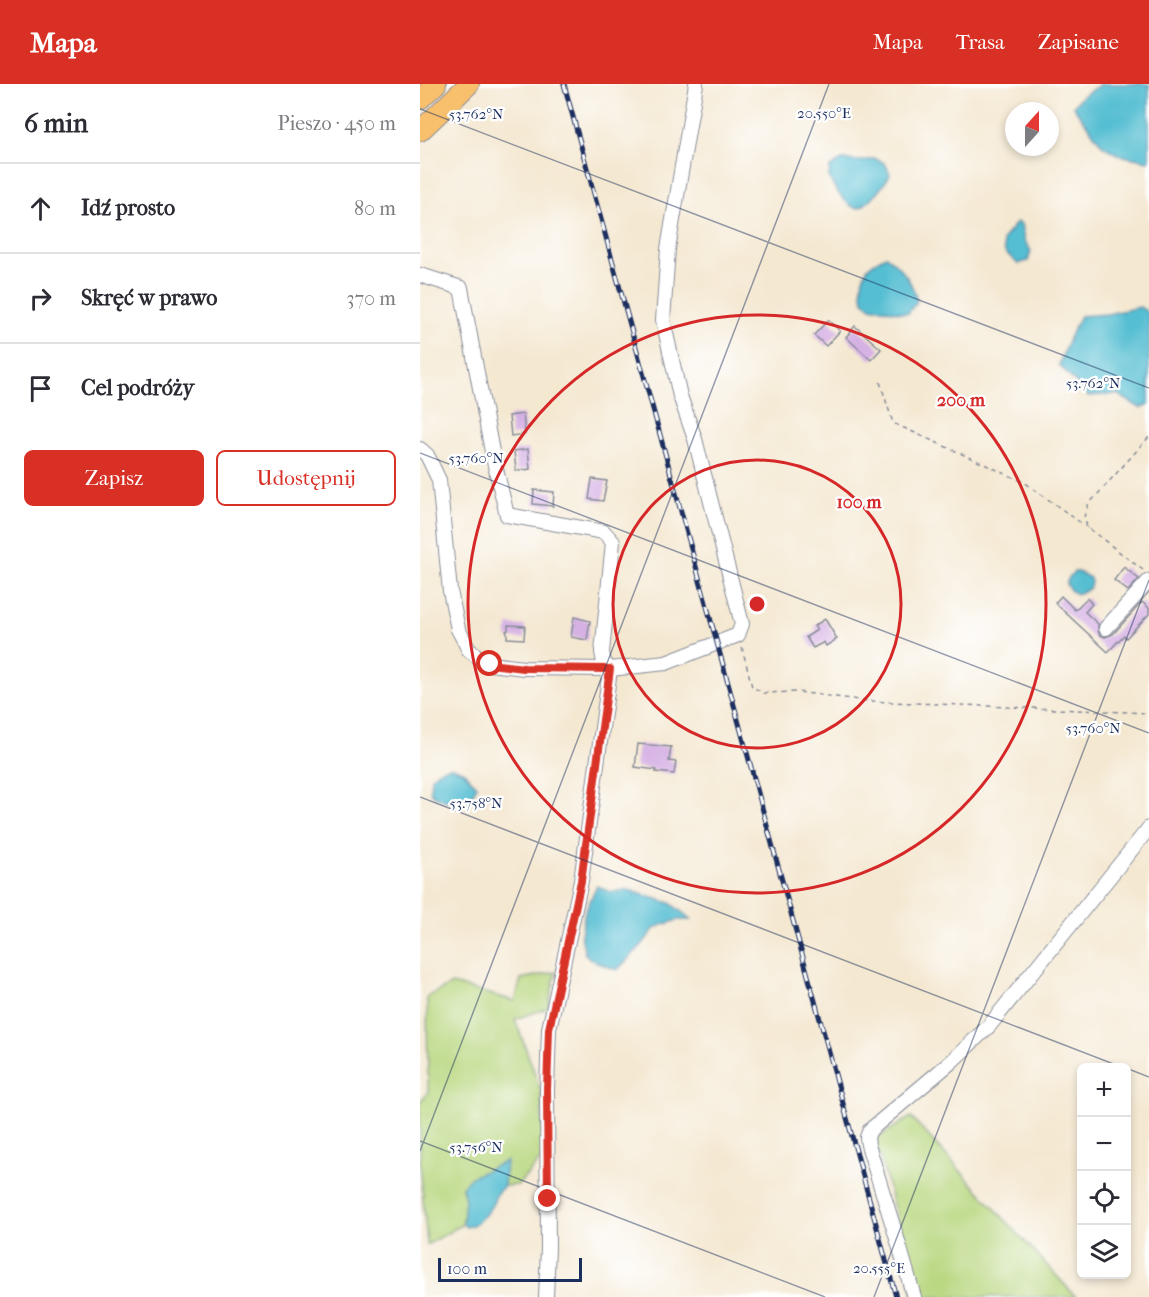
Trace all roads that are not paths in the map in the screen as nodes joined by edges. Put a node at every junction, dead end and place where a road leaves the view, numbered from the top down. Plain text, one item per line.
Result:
1 (436, 84) edge
2 (469, 84) edge
3 (696, 84) edge
4 (420, 99) edge
5 (420, 131) edge
6 (420, 275) edge
7 (420, 449) edge
8 (1149, 581) edge
9 (1106, 628) dead end
10 (610, 669) junction
11 (1149, 828) edge
12 (546, 1297) edge
13 (914, 1297) edge

1 - 4 highway
2 - 5 highway
3 - 10 street
6 - 10 street
7 - 10 street
8 - 9 street
10 - 12 street
11 - 13 street

